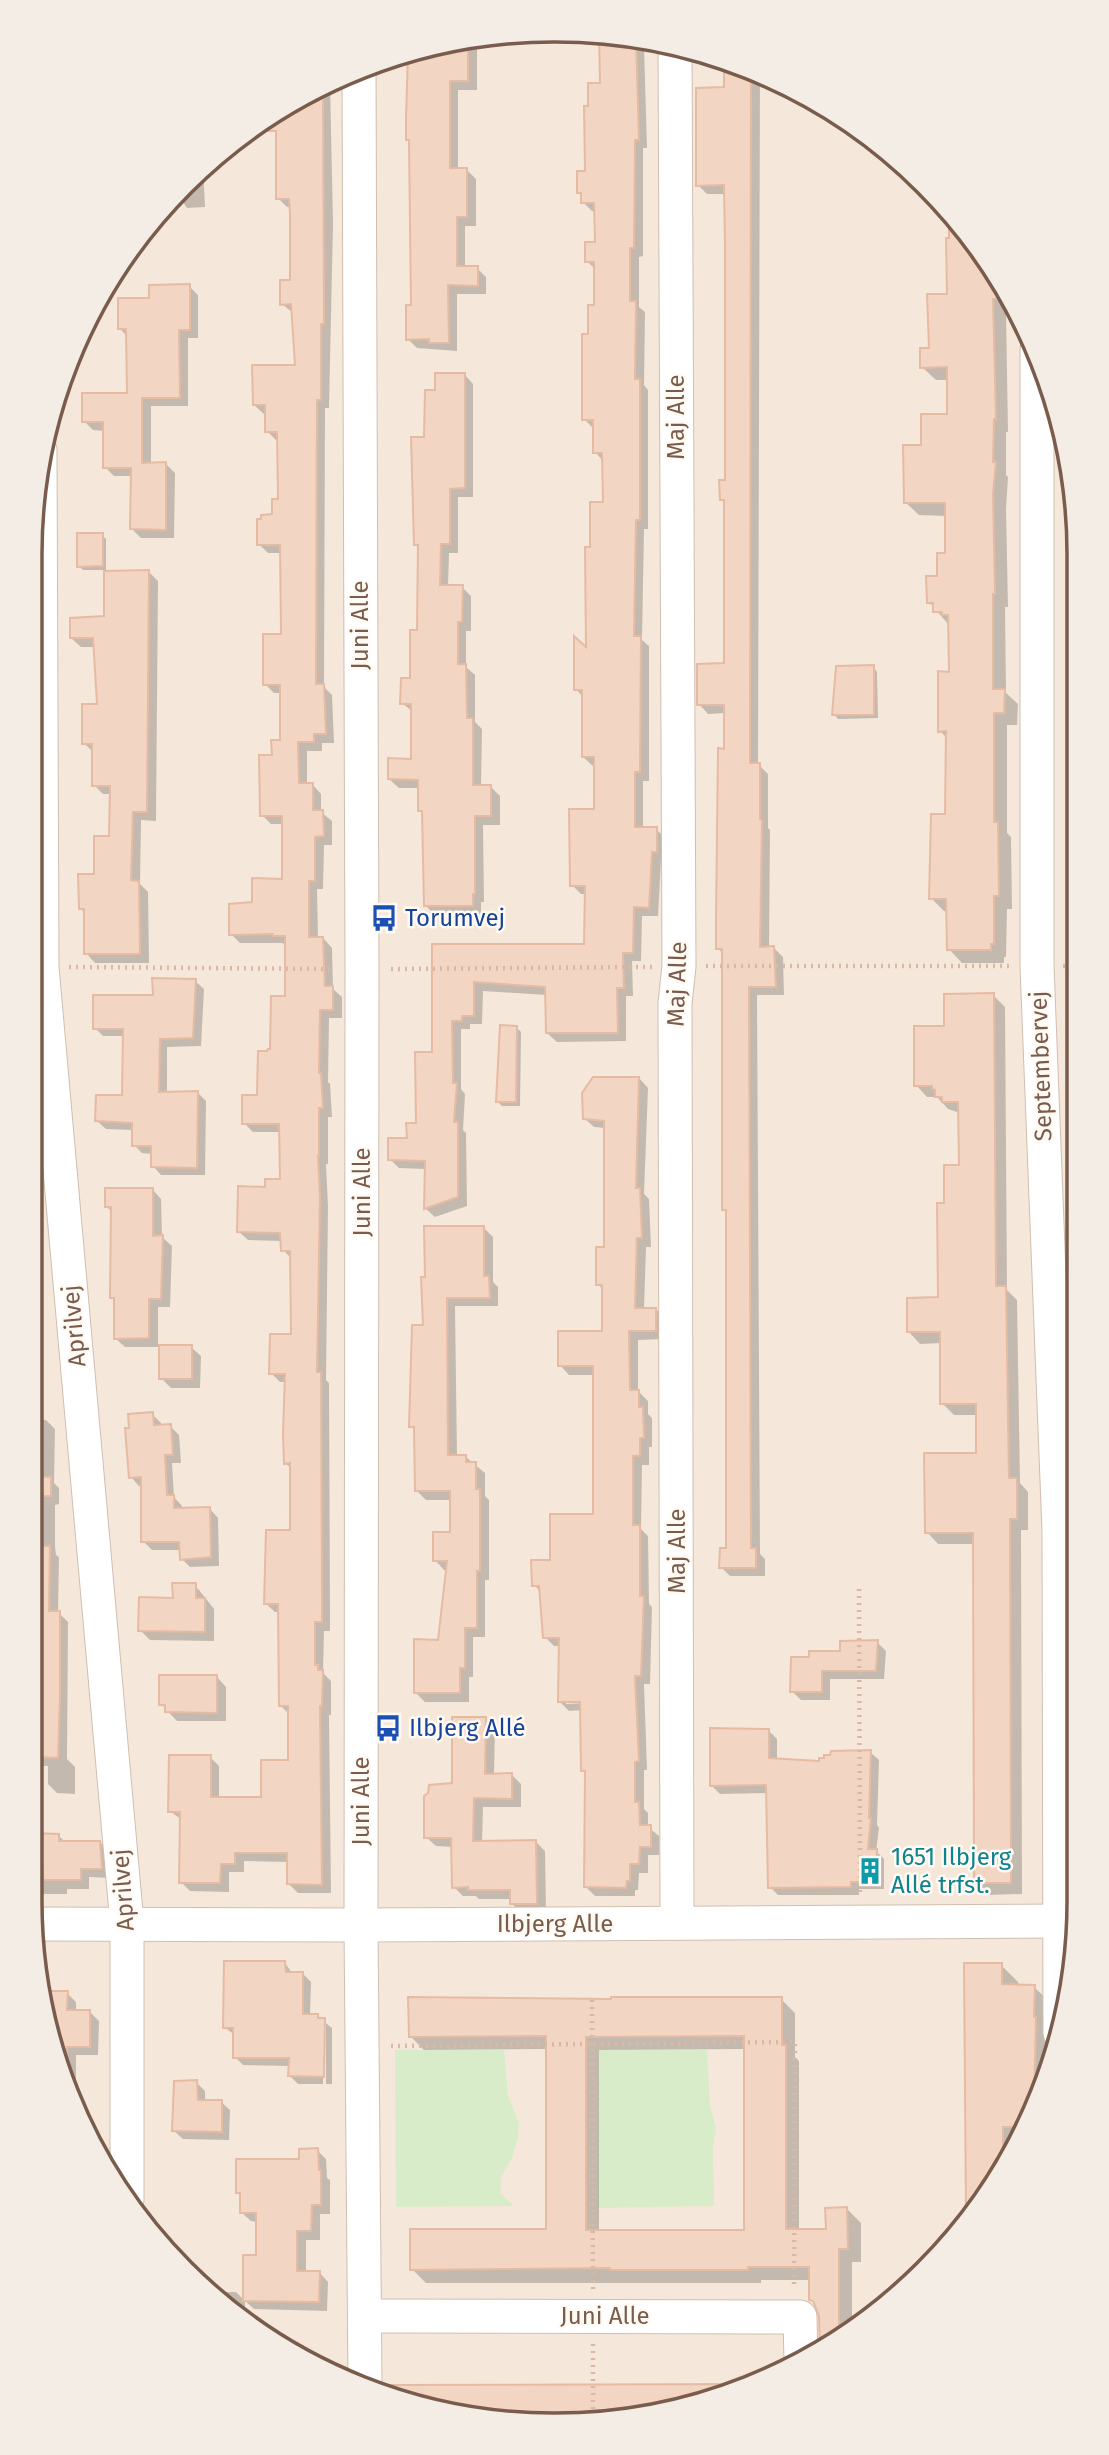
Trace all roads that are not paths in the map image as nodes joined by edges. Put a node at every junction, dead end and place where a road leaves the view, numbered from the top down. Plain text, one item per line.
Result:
1 (675, 56) edge
2 (359, 81) edge
3 (1037, 382) edge
4 (42, 967) edge
5 (1067, 1843) edge
6 (1066, 1921) edge
7 (677, 1923) junction
8 (43, 1924) edge
9 (127, 1924) junction
10 (361, 1925) junction
11 (127, 2183) edge
12 (365, 2316) junction
13 (801, 2349) edge
14 (365, 2377) edge

1 - 7 street, Maj Alle
2 - 10 street, Juni Alle
3 - 5 street, Septembervej
4 - 9 street, Aprilvej
6 - 7 street, Ilbjerg Alle
7 - 10 street, Ilbjerg Alle
8 - 9 street, Ilbjerg Alle
9 - 10 street, Ilbjerg Alle
9 - 11 street, Aprilvej
10 - 12 street, Juni Alle
12 - 13 street, Juni Alle
12 - 14 street, Juni Alle

